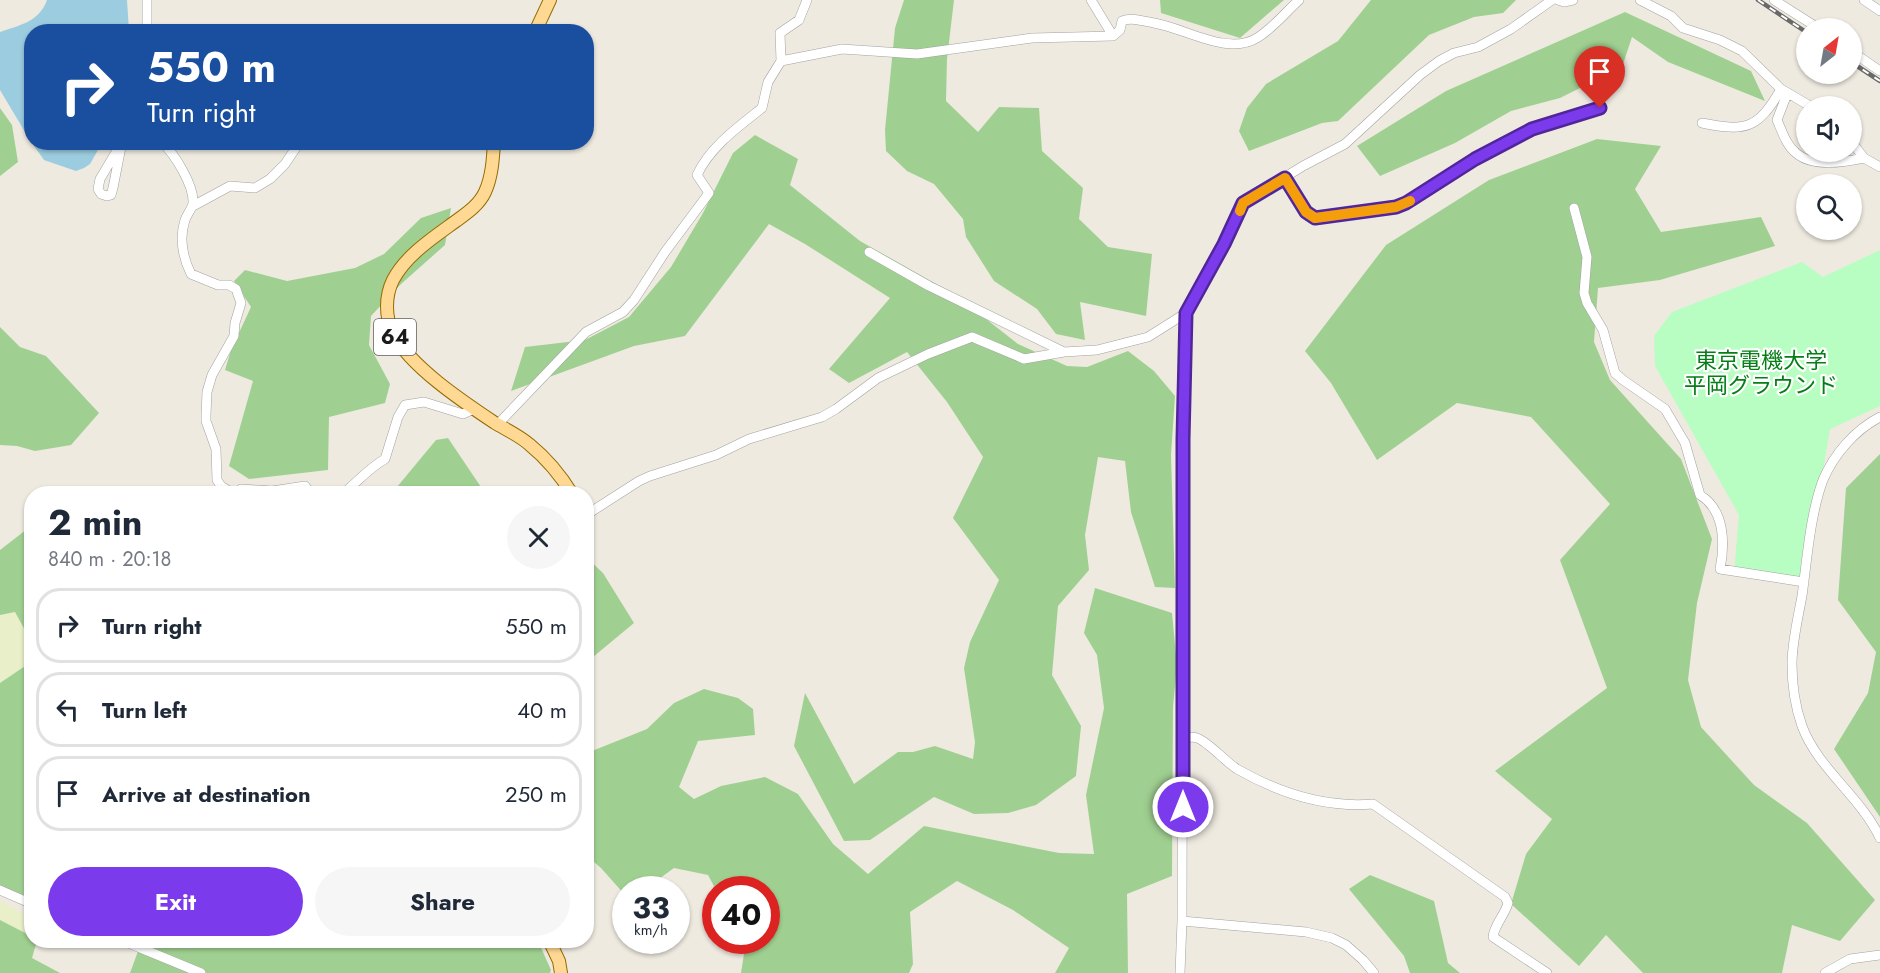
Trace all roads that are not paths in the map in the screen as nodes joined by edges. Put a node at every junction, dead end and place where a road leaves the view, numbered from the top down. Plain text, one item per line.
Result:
1 (147, 0) edge
2 (550, 0) edge
3 (807, 0) edge
4 (1091, 0) edge
5 (1299, 0) edge
6 (1552, 0) edge
7 (1558, 0) edge
8 (1573, 0) edge
9 (1640, 0) edge
10 (1774, 0) edge
11 (1867, 1) edge
12 (1880, 11) edge
13 (1802, 18) edge
14 (147, 24) edge
15 (539, 24) edge
16 (1113, 36) junction
17 (1862, 59) edge
18 (781, 61) junction
19 (1880, 71) edge
20 (1784, 92) junction
21 (1796, 98) edge
22 (1600, 108) dead end
23 (1702, 123) dead end
24 (117, 150) edge
25 (120, 150) edge
26 (170, 150) edge
27 (294, 150) edge
28 (493, 150) edge
29 (1862, 155) edge
30 (1864, 158) junction
31 (1880, 167) edge
32 (1285, 178) junction
33 (193, 206) junction
34 (1574, 208) dead end
35 (869, 252) dead end
36 (1186, 313) junction
37 (1064, 352) junction
38 (474, 409) junction
39 (1880, 417) edge
40 (498, 424) junction
41 (220, 486) edge
42 (352, 486) edge
43 (566, 486) edge
44 (594, 510) edge
45 (1804, 582) junction
46 (1183, 738) junction
47 (1880, 838) edge
48 (0, 890) edge
49 (24, 900) edge
50 (1182, 921) junction
51 (140, 948) edge
52 (553, 948) edge
53 (1880, 955) edge
54 (201, 973) edge
55 (561, 973) edge
56 (1180, 973) edge
57 (1374, 973) edge
58 (1547, 973) edge
59 (1825, 973) edge

1 - 14 street
2 - 15 main road
3 - 18 street
4 - 16 street
5 - 16 street
6 - 32 street
7 - 8 street
9 - 20 street
10 - 13 street
11 - 12 street
16 - 18 street
17 - 19 street
18 - 40 street
20 - 21 street
20 - 23 street
20 - 30 street
22 - 32 street
24 - 25 street
26 - 33 street
27 - 33 street
28 - 38 main road, 64
29 - 30 street
30 - 31 street
32 - 36 street
33 - 41 street
34 - 45 street
35 - 37 street
36 - 37 street
36 - 46 street
37 - 44 street
38 - 40 main road, 64
38 - 42 street
39 - 45 street
40 - 43 main road, 64
45 - 47 street
46 - 50 street
46 - 58 street
48 - 49 street
50 - 56 street
50 - 57 street
51 - 54 street
52 - 55 main road
53 - 59 street

